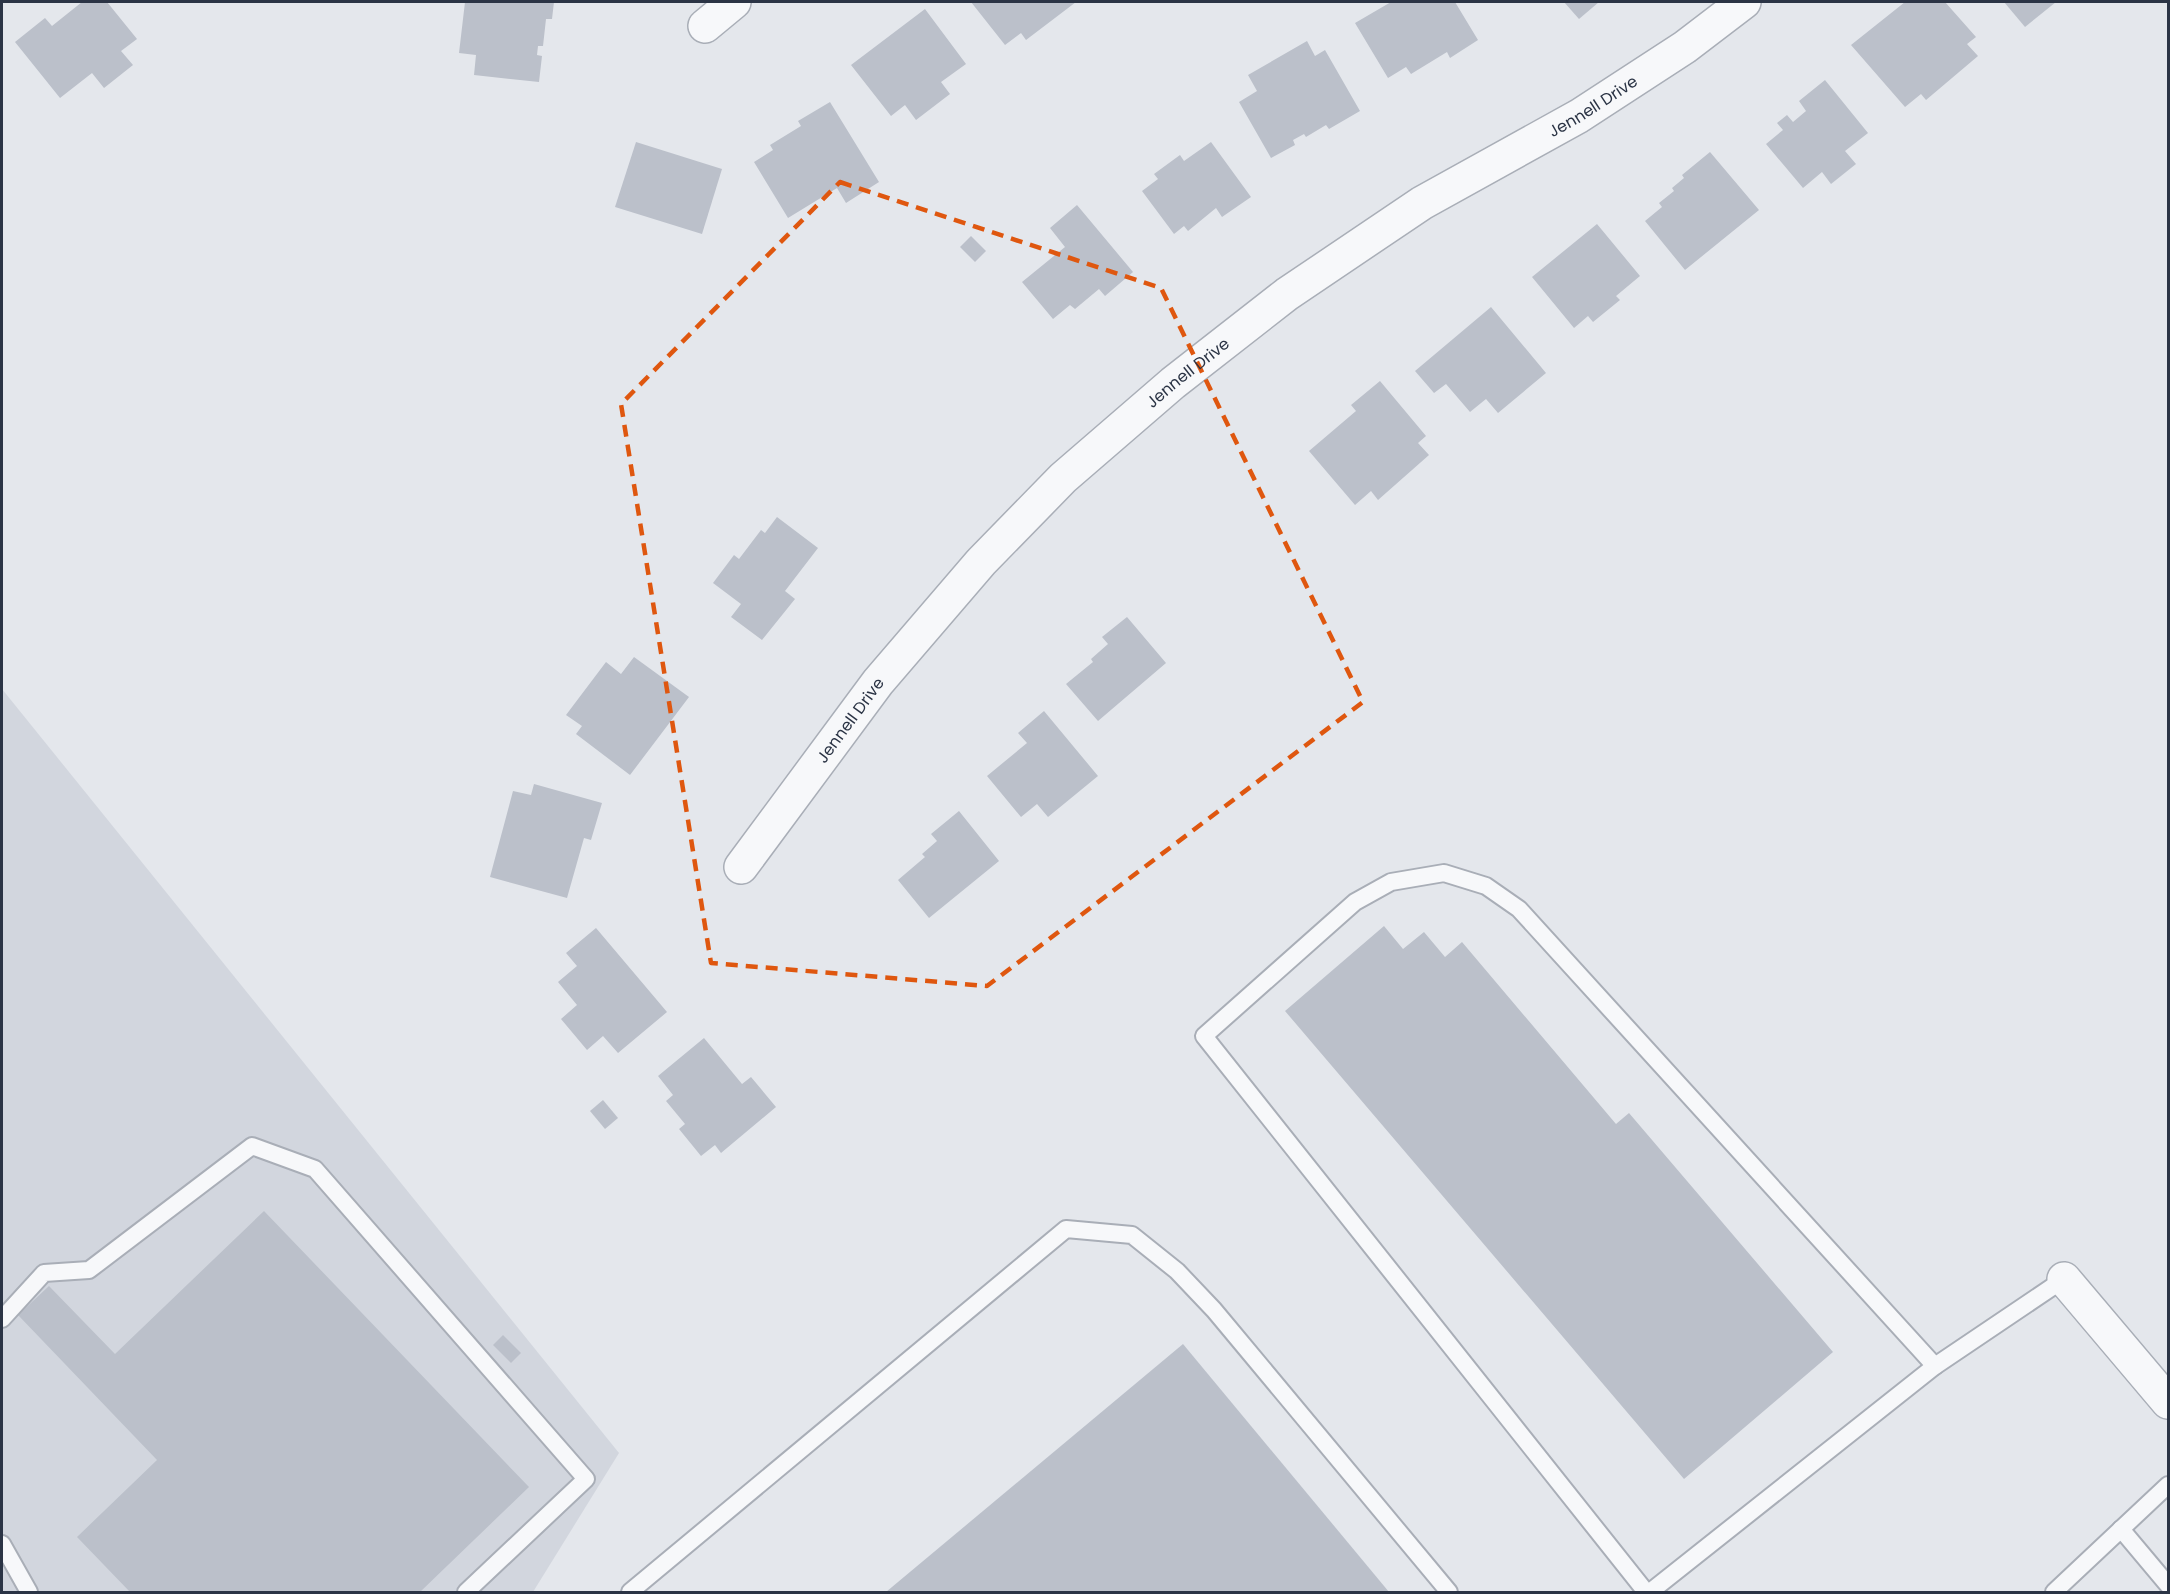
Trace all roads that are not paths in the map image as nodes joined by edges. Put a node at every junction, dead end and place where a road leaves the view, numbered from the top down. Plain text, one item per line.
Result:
1 (734, 2) edge
2 (1744, 2) edge
3 (705, 26) dead end
4 (741, 867) dead end
5 (2064, 1279) joint
6 (2, 1319) edge
7 (1935, 1366) junction
8 (2169, 1402) edge
9 (2169, 1485) edge
10 (2121, 1529) junction
11 (2, 1544) edge
12 (2169, 1585) edge
13 (29, 1593) edge
14 (466, 1593) edge
15 (630, 1593) edge
16 (1449, 1593) edge
17 (1648, 1593) edge
18 (2054, 1593) edge

1 - 3 street
2 - 4 street, Jennell Drive
5 - 7 lane
5 - 8 street
6 - 14 lane
7 - 17 lane
7 - 17 lane
9 - 10 lane
10 - 12 lane
10 - 18 lane
11 - 13 lane
15 - 16 lane

